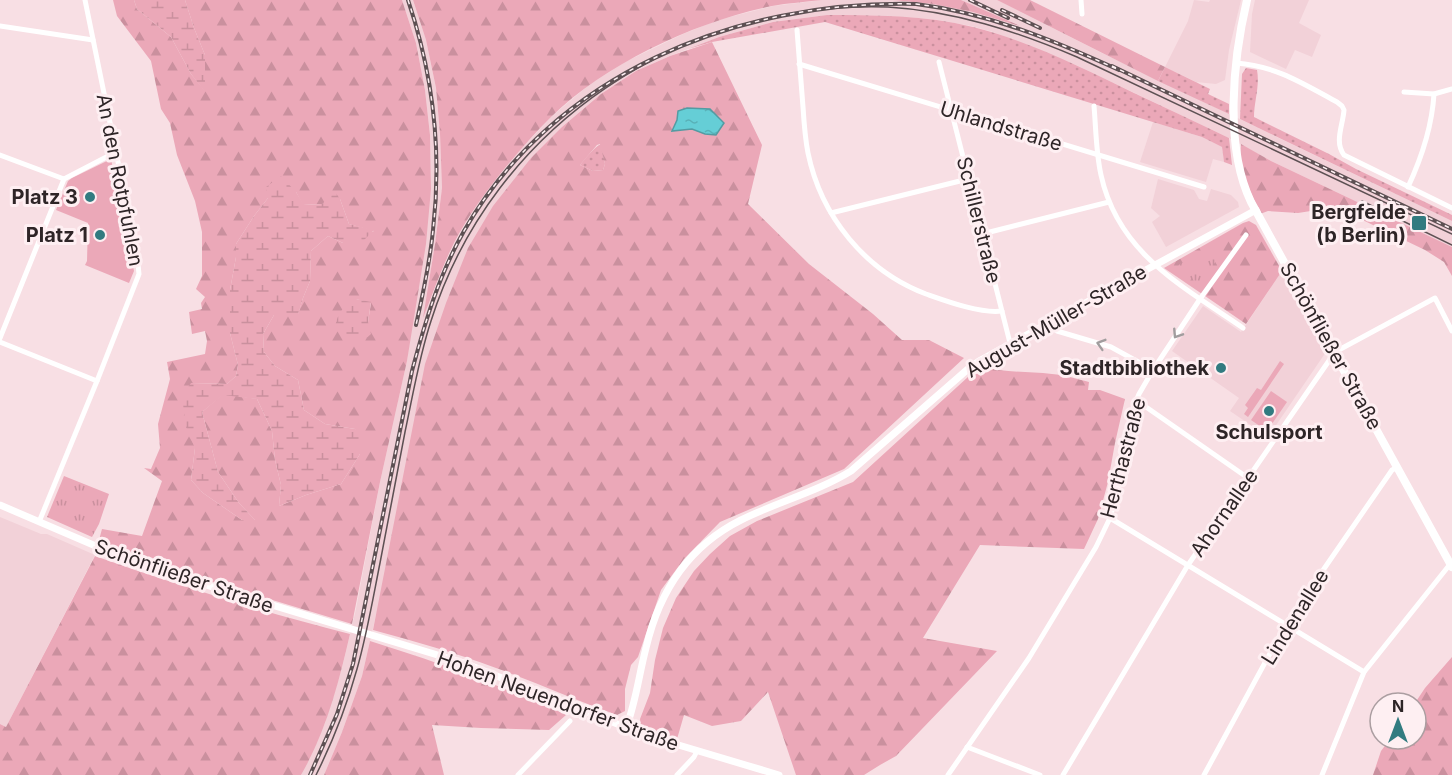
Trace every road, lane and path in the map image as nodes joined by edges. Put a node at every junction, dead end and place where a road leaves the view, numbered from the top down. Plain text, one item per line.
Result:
1 (85, 0) edge
2 (1080, 0) edge
3 (1247, 0) edge
4 (1082, 14) dead end
5 (0, 26) edge
6 (797, 30) dead end
7 (93, 40) junction
8 (939, 62) dead end
9 (1236, 63) junction
10 (800, 64) junction
11 (1452, 89) edge
12 (1404, 92) dead end
13 (1434, 94) junction
14 (1094, 106) dead end
15 (951, 110) junction
16 (116, 152) junction
17 (0, 155) edge
18 (1098, 155) junction
19 (968, 178) junction
20 (64, 179) junction
21 (1203, 187) dead end
22 (1408, 187) junction
23 (1109, 202) junction
24 (1452, 208) edge
25 (1256, 210) junction
26 (831, 213) junction
27 (982, 234) junction
28 (1246, 235) dead end
29 (1154, 265) junction
30 (1200, 299) junction
31 (1002, 311) junction
32 (1049, 322) junction
33 (1243, 328) dead end
34 (1452, 331) edge
35 (0, 340) edge
36 (1010, 344) junction
37 (1335, 352) junction
38 (1153, 370) junction
39 (97, 381) junction
40 (1136, 400) junction
41 (1398, 467) junction
42 (1248, 478) junction
43 (0, 505) edge
44 (1110, 518) junction
45 (39, 522) junction
46 (1451, 564) edge
47 (1188, 565) junction
48 (1286, 624) junction
49 (338, 626) joint
50 (1364, 672) junction
51 (570, 722) dead end
52 (626, 728) junction
53 (967, 747) junction
54 (697, 752) junction
55 (518, 775) edge
56 (677, 775) edge
57 (779, 775) edge
58 (948, 775) edge
59 (1040, 775) edge
60 (1063, 775) edge
61 (1204, 775) edge
62 (1322, 775) edge

1 - 7 street, An den Rotpfuhlen
2 - 4 street
3 - 9 main road, Schönfließer Straße
5 - 7 street
6 - 10 street
7 - 16 street, An den Rotpfuhlen
8 - 15 street, Schillerstraße
9 - 22 street
9 - 25 main road, Schönfließer Straße
10 - 15 street, Uhlandstraße
10 - 26 street
11 - 13 street
12 - 13 street
13 - 22 street
14 - 18 street
15 - 18 street, Uhlandstraße
15 - 19 street, Schillerstraße
16 - 20 street
16 - 39 street, An den Rotpfuhlen
17 - 20 street
18 - 21 street, Uhlandstraße
18 - 23 street
19 - 26 street
19 - 27 street, Schillerstraße
20 - 35 street
22 - 24 street
23 - 27 street
23 - 29 street
25 - 29 main road, August-Müller-Straße
25 - 37 main road, Schönfließer Straße
26 - 31 street
27 - 31 street, Schillerstraße
28 - 30 street, Herthastraße
29 - 30 street
29 - 32 main road, August-Müller-Straße
30 - 33 street
30 -> 38 street, Herthastraße
31 - 36 street, Schillerstraße
32 - 36 main road, August-Müller-Straße
38 -> 32 street
34 - 37 street, Ahornallee
35 - 39 street
36 - 52 main road, August-Müller-Straße
37 - 41 main road, Schönfließer Straße
37 - 42 street, Ahornallee
38 - 40 street, Herthastraße
39 - 45 street, An den Rotpfuhlen
40 - 42 street
40 - 44 street, Herthastraße
41 - 46 main road, Schönfließer Straße
41 - 48 street, Lindenallee
42 - 47 street, Ahornallee
43 - 45 main road, Schönfließer Straße
44 - 47 street
44 - 53 street, Herthastraße
45 - 49 main road, Schönfließer Straße
46 - 50 street
47 - 48 street
47 - 60 street, Ahornallee
48 - 50 street
48 - 61 street, Lindenallee
49 - 52 main road, Hohen Neuendorfer Straße
50 - 62 street
51 - 55 street
52 - 54 main road, Hohen Neuendorfer Straße
53 - 58 street, Herthastraße
53 - 59 street
54 - 56 street
54 - 57 main road, Hohen Neuendorfer Straße

